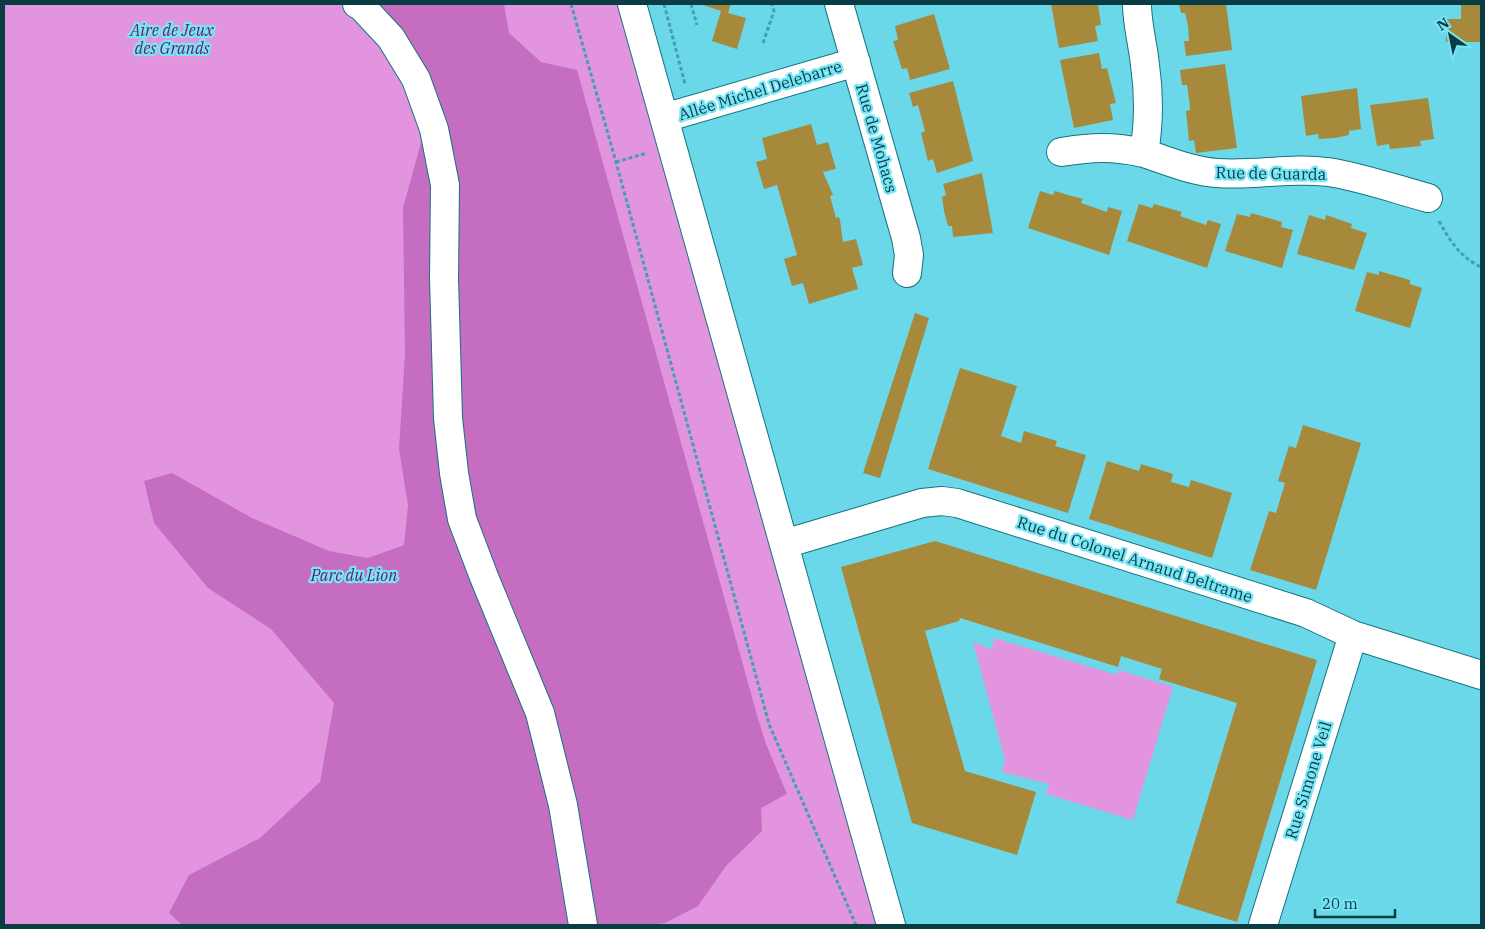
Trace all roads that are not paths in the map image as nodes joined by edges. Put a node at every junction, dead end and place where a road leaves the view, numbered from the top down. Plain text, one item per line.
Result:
1 (357, 4) edge
2 (632, 4) edge
3 (839, 4) edge
4 (1137, 4) edge
5 (856, 62) junction
6 (664, 118) junction
7 (1061, 152) dead end
8 (1144, 153) junction
9 (1428, 198) road end
10 (907, 273) dead end
11 (784, 544) junction
12 (1353, 635) junction
13 (1481, 675) edge
14 (583, 925) edge
15 (891, 925) edge
16 (1263, 925) edge

1 - 14 street
2 - 6 street
3 - 5 street, Rue de Mohacs
4 - 8 street
5 - 6 street, Allée Michel Delebarre
5 - 10 street, Rue de Mohacs
6 - 11 street
7 - 8 street, Rue de Guarda
8 - 9 street, Rue de Guarda
11 - 12 street, Rue du Colonel Arnaud Beltrame
11 - 15 street
12 - 13 street, Rue du Colonel Arnaud Beltrame
12 - 16 street, Rue Simone Veil

